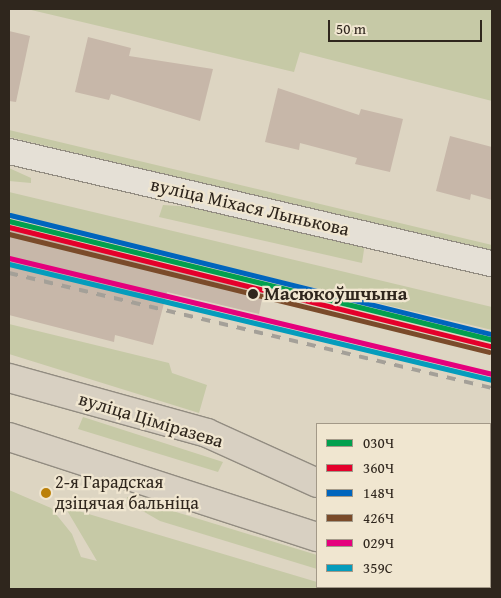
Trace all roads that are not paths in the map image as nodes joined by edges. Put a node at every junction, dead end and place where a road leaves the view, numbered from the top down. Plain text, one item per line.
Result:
1 (9, 151) edge
2 (492, 263) edge
3 (9, 378) edge
4 (9, 437) edge
5 (316, 483) edge
6 (316, 537) edge

1 - 2 street, вуліца Міхася Лынькова
3 - 5 main road, вуліца Ціміразева
4 - 6 main road

